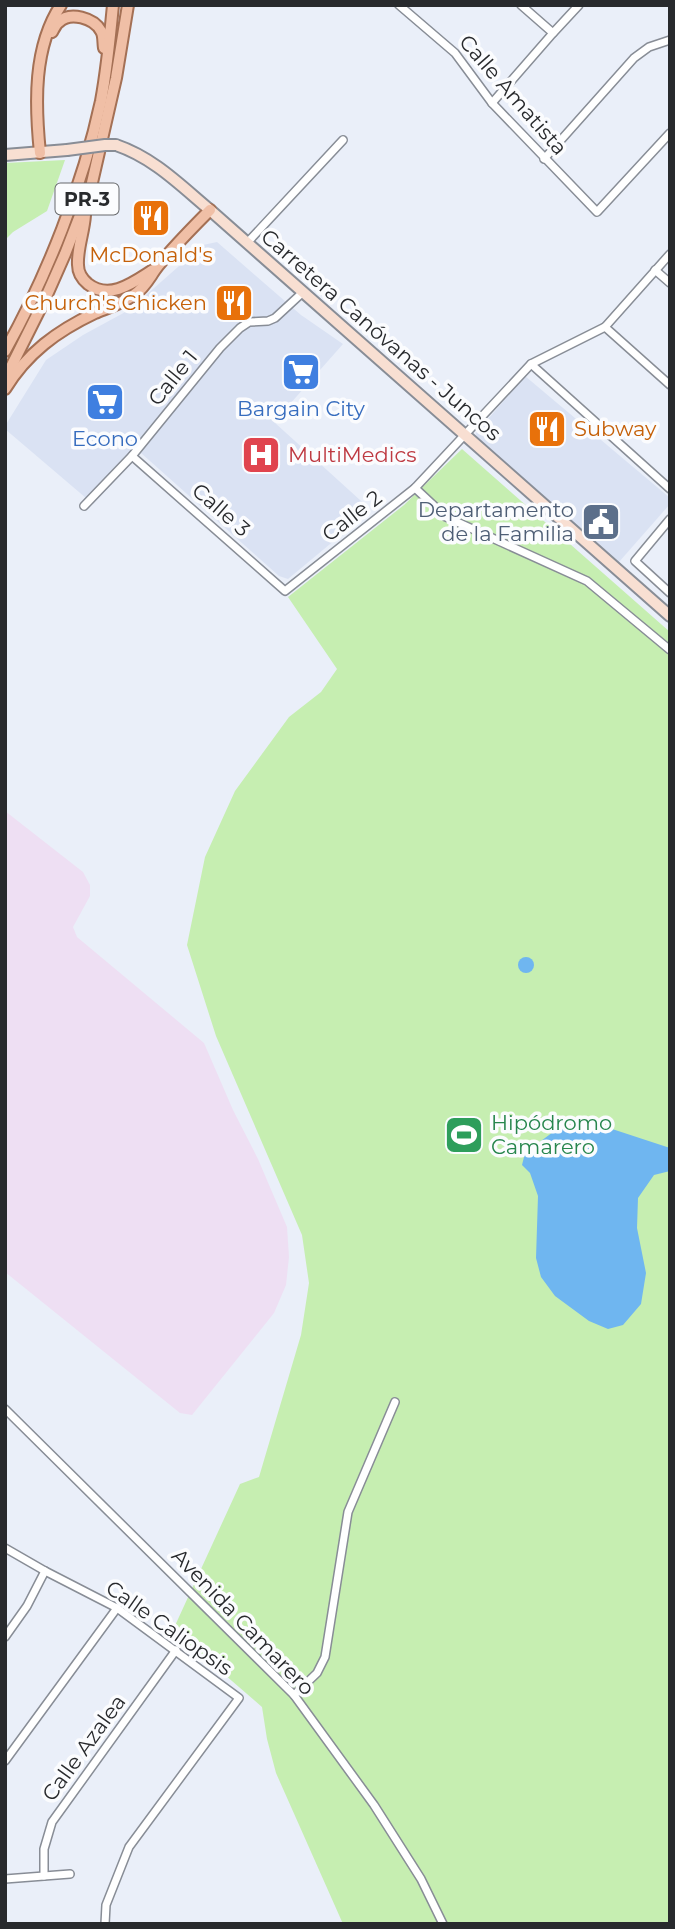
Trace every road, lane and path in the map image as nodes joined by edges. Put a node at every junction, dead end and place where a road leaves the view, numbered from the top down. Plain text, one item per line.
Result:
1 (61, 5) edge
2 (113, 5) edge
3 (128, 5) edge
4 (399, 5) edge
5 (521, 5) edge
6 (579, 5) edge
7 (553, 33) junction
8 (670, 40) edge
9 (44, 46) junction
10 (108, 58) junction
11 (492, 103) junction
12 (670, 133) edge
13 (343, 141) dead end
14 (40, 153) junction
15 (5, 155) edge
16 (544, 159) junction
17 (85, 205) junction
18 (210, 210) junction
19 (247, 243) junction
20 (670, 254) edge
21 (156, 269) junction
22 (655, 270) junction
23 (670, 283) edge
24 (302, 293) junction
25 (605, 327) junction
26 (5, 351) edge
27 (531, 364) junction
28 (5, 379) edge
29 (670, 385) edge
30 (5, 389) edge
31 (465, 435) junction
32 (132, 456) junction
33 (415, 488) junction
34 (670, 489) edge
35 (84, 506) dead end
36 (670, 519) edge
37 (285, 591) joint
38 (670, 593) edge
39 (670, 616) edge
40 (670, 650) edge
41 (395, 1402) dead end
42 (5, 1409) edge
43 (5, 1548) edge
44 (45, 1571) junction
45 (117, 1608) junction
46 (5, 1637) edge
47 (176, 1650) junction
48 (294, 1695) junction
49 (5, 1760) edge
50 (70, 1874) dead end
51 (44, 1876) junction
52 (5, 1879) edge
53 (104, 1924) edge
54 (443, 1924) edge

1 - 9 main road
2 - 10 main road, PR-3
3 - 17 main road, PR-3
4 - 11 street, Calle Amatista
5 - 7 street
6 - 7 street
7 - 11 street
8 - 16 street
9 - 10 main road
9 - 14 main road
10 - 26 main road, PR-3
11 - 16 street, Calle Amatista
12 - 16 street, Calle Amatista
13 - 19 street
14 - 15 main road, Carretera Canóvanas - Juncos
14 - 18 main road, Carretera Canóvanas - Juncos, bridge
17 - 21 main road
17 - 28 main road, PR-3
18 - 19 main road, Carretera Canóvanas - Juncos
18 - 21 main road
19 - 24 main road, Carretera Canóvanas - Juncos
20 - 22 street
21 - 30 main road
22 - 23 street
22 - 25 street
24 - 31 main road, Carretera Canóvanas - Juncos
24 - 32 street, Calle 1
25 - 27 street
25 - 29 street
27 - 31 street, Calle 2
27 - 34 street
31 - 33 street, Calle 2
31 - 39 main road, Carretera Canóvanas - Juncos
32 - 35 street, Calle 1
32 - 37 street, Calle 3
33 - 37 street, Calle 2
33 - 40 street
36 - 38 street
41 - 48 street
42 - 48 street, Avenida Camarero
43 - 44 street, Calle Caliopsis
44 - 45 street, Calle Caliopsis
44 - 46 street
45 - 47 street, Calle Caliopsis
45 - 49 street
47 - 51 street, Calle Azalea
47 - 53 street, Calle Caliopsis
48 - 54 street, Avenida Camarero
50 - 51 street
51 - 52 street

